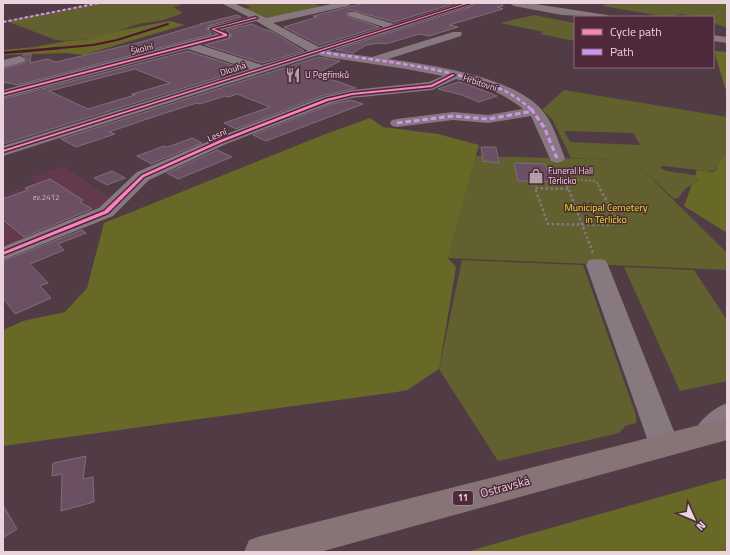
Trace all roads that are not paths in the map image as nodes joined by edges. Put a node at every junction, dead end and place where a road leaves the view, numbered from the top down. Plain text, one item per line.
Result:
1 (226, 3) edge
2 (348, 3) edge
3 (469, 3) edge
4 (514, 3) edge
5 (352, 14) dead end
6 (598, 16) edge
7 (260, 20) junction
8 (395, 27) junction
9 (301, 33) dead end
10 (458, 34) dead end
11 (291, 37) junction
12 (714, 38) edge
13 (727, 40) edge
14 (188, 45) junction
15 (316, 50) junction
16 (20, 60) dead end
17 (373, 61) junction
18 (3, 64) edge
19 (260, 68) junction
20 (454, 75) junction
21 (7, 90) edge
22 (534, 111) junction
23 (397, 123) dead end
24 (3, 150) edge
25 (557, 158) road end
26 (3, 254) edge
27 (597, 264) road end
28 (721, 425) edge
29 (664, 444) junction
30 (261, 552) edge

1 - 7 street, Hřbitovní
2 - 7 street
3 - 8 street, Dlouhá
4 - 6 street
5 - 8 street
7 - 11 street, Hřbitovní
7 - 14 street, Školní
8 - 15 street, Dlouhá
9 - 11 street
10 - 17 street, Hřbitovní
11 - 15 street, Hřbitovní
12 - 13 street
14 - 19 street
14 - 21 street, Školní
15 - 17 street, Hřbitovní
15 - 19 street, Dlouhá
16 - 18 street
17 - 20 street, Hřbitovní
19 - 24 street, Dlouhá
20 - 22 street, Hřbitovní
20 - 26 street, Lesní
22 - 23 street
22 - 25 street, Hřbitovní
27 - 29 street
28 - 29 main road, Ostravská / 11
29 - 30 main road, Ostravská / 11

